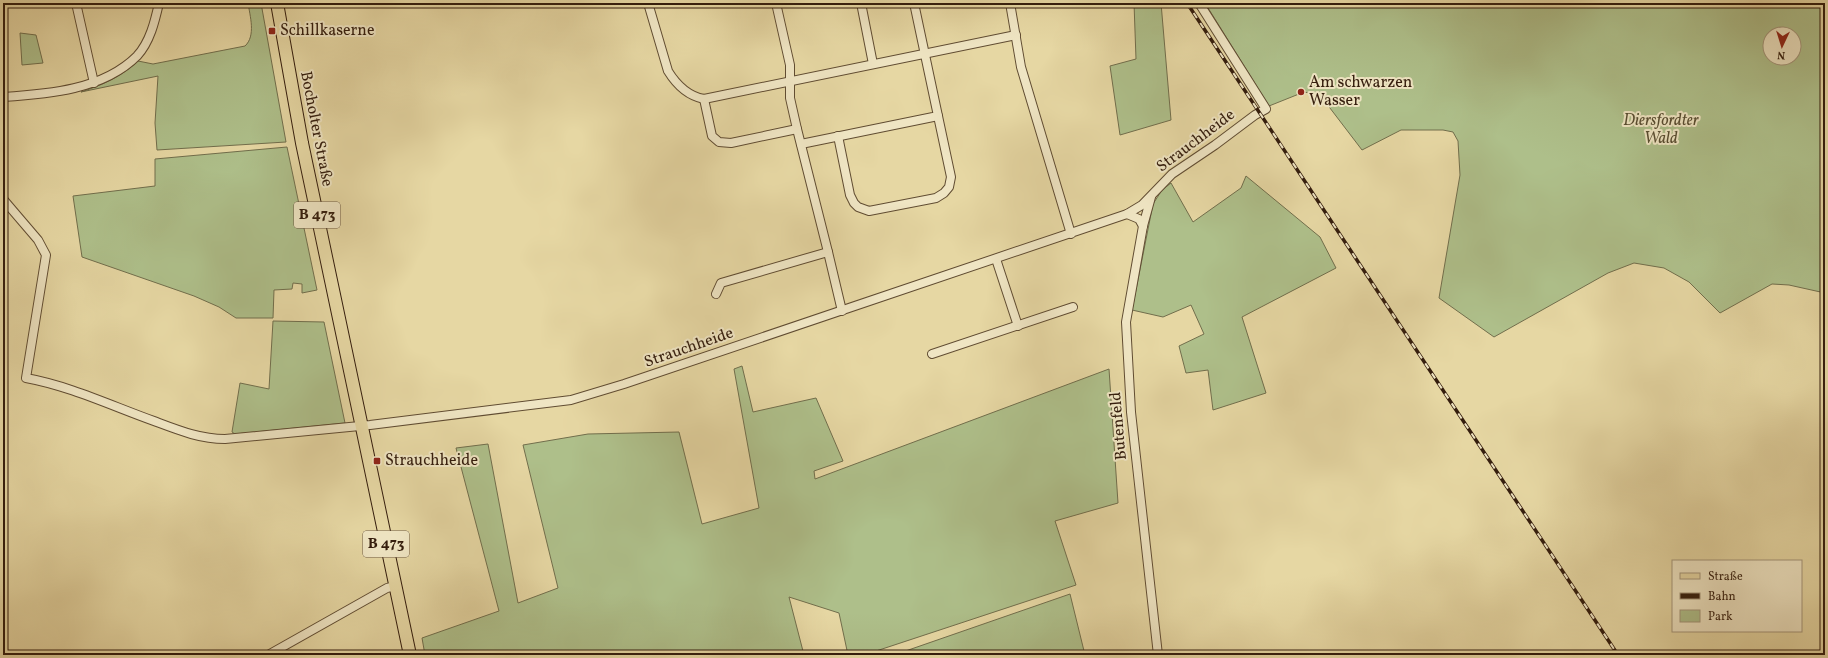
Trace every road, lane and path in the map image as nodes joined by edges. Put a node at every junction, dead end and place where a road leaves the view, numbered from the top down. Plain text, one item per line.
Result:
1 (76, 3) edge
2 (160, 3) edge
3 (277, 3) edge
4 (648, 3) edge
5 (776, 3) edge
6 (861, 3) edge
7 (914, 3) edge
8 (1010, 3) edge
9 (1199, 3) edge
10 (1016, 35) junction
11 (924, 54) junction
12 (873, 64) junction
13 (790, 81) junction
14 (94, 83) junction
15 (3, 97) edge
16 (704, 99) junction
17 (938, 116) junction
18 (797, 129) junction
19 (838, 136) junction
20 (801, 144) junction
21 (1151, 196) junction
22 (3, 198) edge
23 (1127, 214) junction
24 (1143, 226) junction
25 (1071, 234) junction
26 (828, 252) junction
27 (996, 259) junction
28 (716, 294) dead end
29 (1073, 307) dead end
30 (842, 311) junction
31 (1018, 326) junction
32 (932, 354) dead end
33 (362, 429) junction
34 (395, 586) junction
35 (268, 655) edge
36 (410, 655) edge
37 (1158, 655) edge

1 - 14 street
2 - 14 street
3 - 33 main road, Bocholter Straße / B 473
4 - 16 street
5 - 13 street
6 - 12 street
7 - 11 street
8 - 10 street
9 - 21 street, Strauchheide
10 - 11 street
10 - 25 street
11 - 12 street
11 - 17 street
12 - 13 street
13 - 16 street
13 - 18 street
14 - 15 street
16 - 18 street
17 - 19 street
17 - 19 street
18 - 20 street
19 - 20 street
20 - 26 street
21 - 23 street, Strauchheide
21 - 24 street, Butenfeld
22 - 33 street, Strauchheide
23 - 24 street
23 - 25 street, Strauchheide
24 - 37 street, Butenfeld
25 - 27 street, Strauchheide
26 - 28 street
26 - 30 street
27 - 30 street, Strauchheide
27 - 31 street
29 - 31 street
30 - 33 street, Strauchheide
31 - 32 street
33 - 34 main road, B 473
34 - 35 street
34 - 36 main road, B 473

